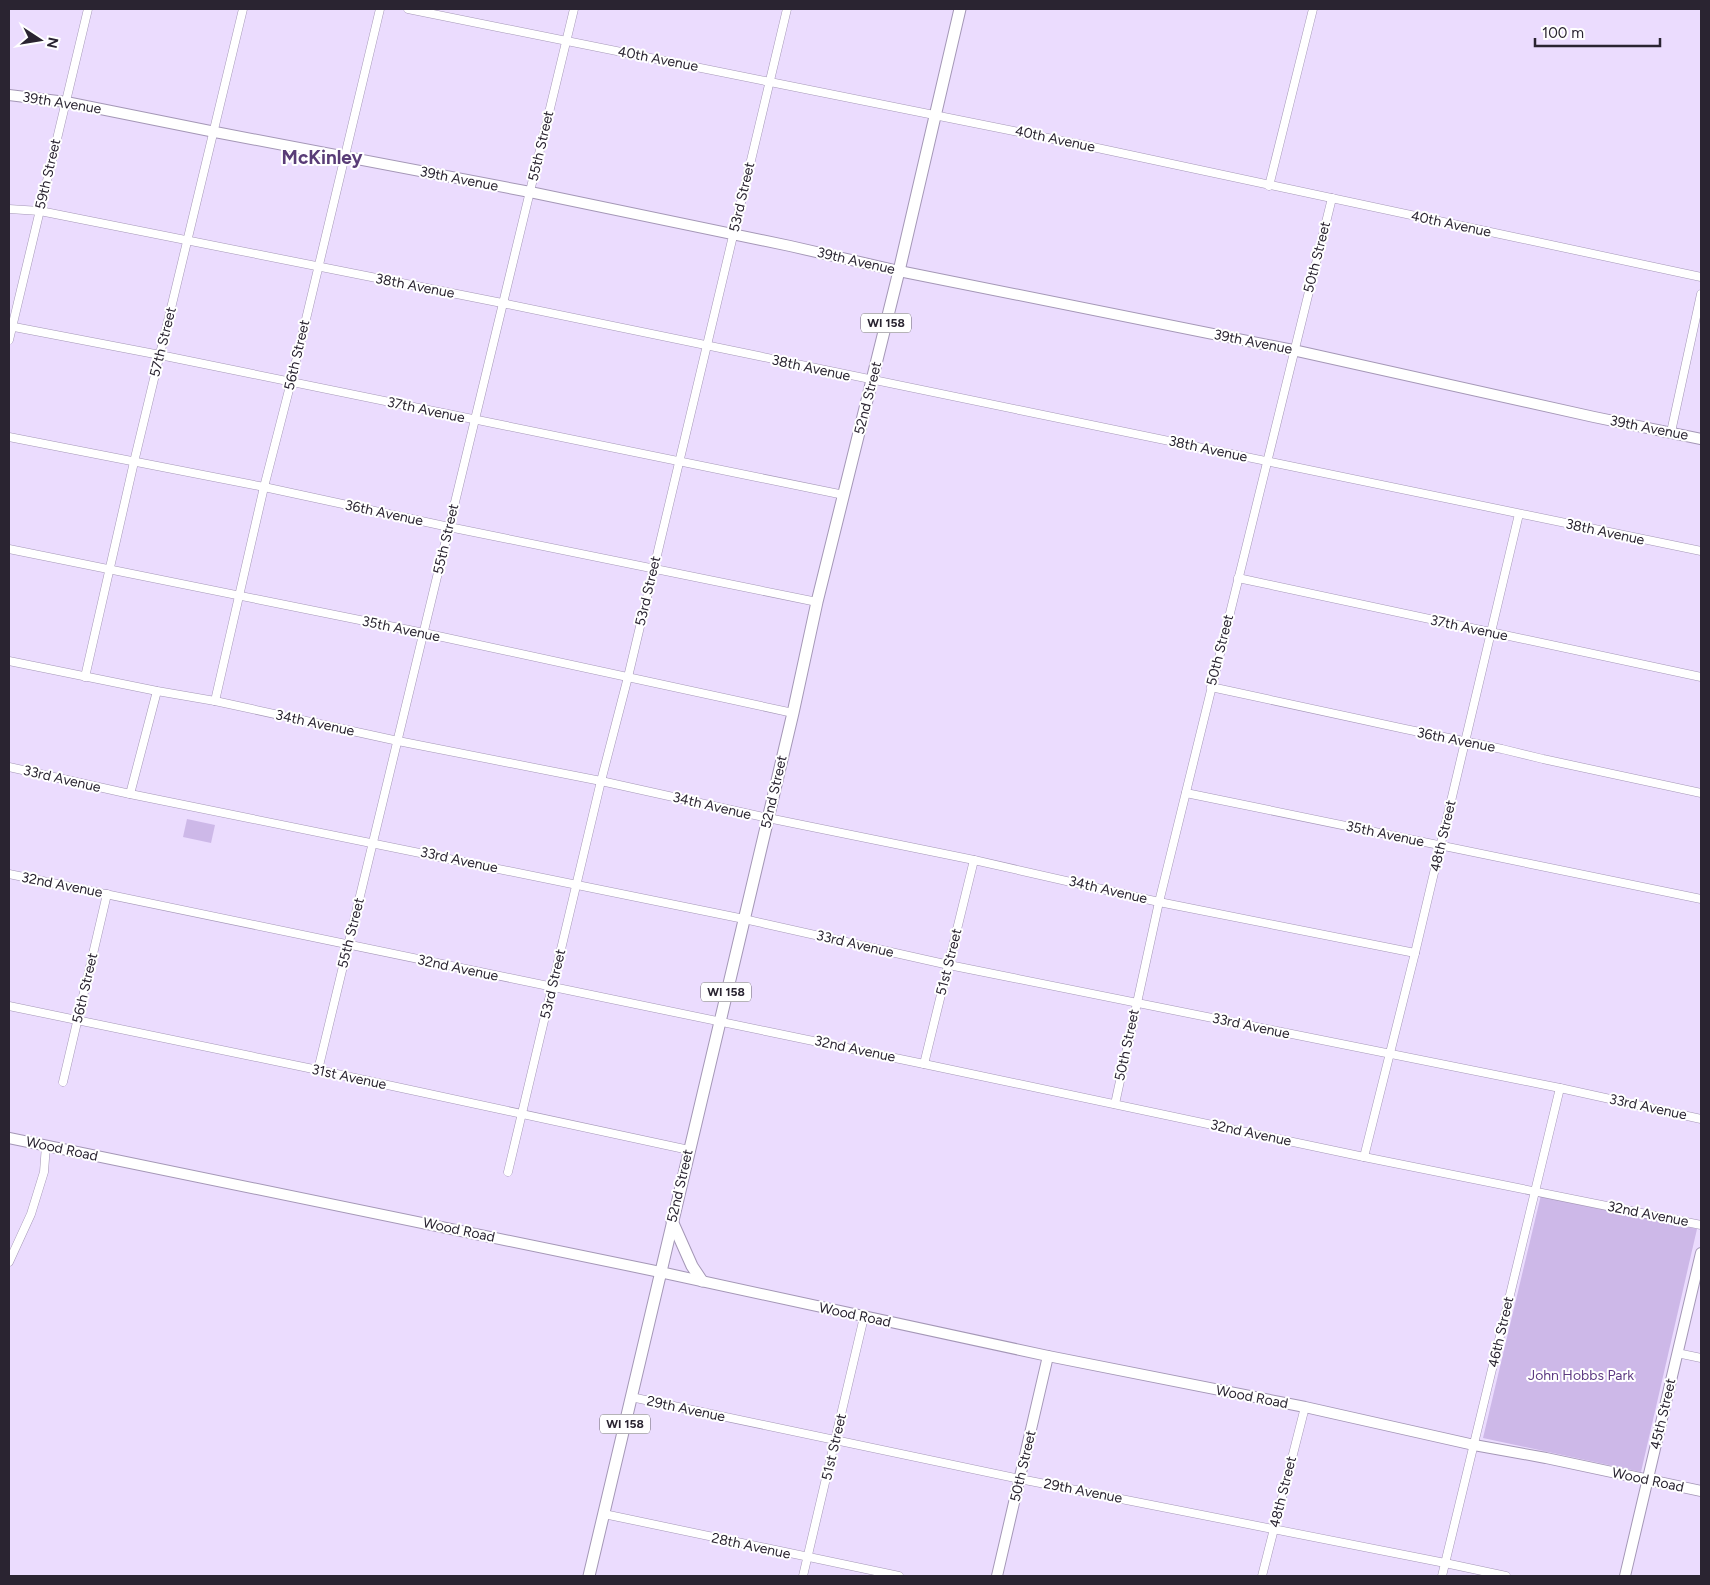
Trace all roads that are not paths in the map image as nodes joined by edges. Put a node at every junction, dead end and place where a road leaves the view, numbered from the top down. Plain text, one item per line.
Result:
1 (88, 9) edge
2 (243, 9) edge
3 (380, 9) edge
4 (408, 9) edge
5 (574, 9) edge
6 (787, 9) edge
7 (960, 9) edge
8 (1313, 9) edge
9 (566, 40) junction
10 (770, 81) junction
11 (9, 95) edge
12 (66, 102) junction
13 (935, 114) junction
14 (215, 132) junction
15 (345, 157) junction
16 (1269, 186) junction
17 (530, 192) junction
18 (1332, 198) junction
19 (9, 209) edge
20 (40, 211) junction
21 (733, 235) junction
22 (188, 240) junction
23 (318, 267) junction
24 (899, 271) junction
25 (1701, 277) edge
26 (1701, 294) edge
27 (502, 302) junction
28 (10, 326) edge
29 (9, 340) edge
30 (706, 345) junction
31 (1293, 350) junction
32 (160, 355) junction
33 (872, 380) junction
34 (291, 382) junction
35 (474, 420) junction
36 (1671, 432) junction
37 (9, 437) edge
38 (1701, 438) edge
39 (678, 461) junction
40 (1267, 461) junction
41 (134, 462) junction
42 (264, 487) junction
43 (844, 495) junction
44 (1519, 514) junction
45 (448, 527) junction
46 (9, 548) edge
47 (1701, 551) edge
48 (110, 569) junction
49 (653, 569) junction
50 (1238, 578) junction
51 (239, 596) junction
52 (817, 602) junction
53 (424, 633) junction
54 (1490, 633) junction
55 (9, 661) edge
56 (85, 677) junction
57 (628, 677) junction
58 (1701, 677) edge
59 (1211, 687) junction
60 (157, 691) junction
61 (215, 701) junction
62 (793, 713) junction
63 (398, 740) junction
64 (1465, 741) junction
65 (9, 767) edge
66 (601, 781) junction
67 (1186, 793) junction
68 (1701, 793) edge
69 (130, 794) junction
70 (768, 818) junction
71 (373, 842) junction
72 (1440, 846) junction
73 (974, 860) junction
74 (9, 874) edge
75 (577, 885) junction
76 (107, 894) junction
77 (1701, 899) edge
78 (1159, 902) junction
79 (744, 919) junction
80 (348, 945) junction
81 (1415, 953) junction
82 (949, 965) junction
83 (552, 988) junction
84 (1136, 1002) junction
85 (9, 1006) edge
86 (78, 1020) junction
87 (719, 1021) junction
88 (1389, 1054) junction
89 (924, 1064) junction
90 (318, 1070) junction
91 (63, 1082) dead end
92 (1560, 1088) junction
93 (1115, 1104) junction
94 (522, 1114) junction
95 (1701, 1119) edge
96 (9, 1138) edge
97 (46, 1145) junction
98 (688, 1150) junction
99 (1364, 1157) junction
100 (508, 1172) dead end
101 (1535, 1191) junction
102 (672, 1221) junction
103 (1701, 1224) edge
104 (1701, 1253) edge
105 (9, 1262) edge
106 (660, 1272) junction
107 (702, 1281) junction
108 (864, 1317) junction
109 (1677, 1352) junction
110 (1048, 1356) junction
111 (1701, 1358) edge
112 (631, 1397) junction
113 (1305, 1407) junction
114 (835, 1440) junction
115 (1474, 1445) junction
116 (1020, 1479) junction
117 (1648, 1480) junction
118 (1701, 1491) edge
119 (604, 1514) junction
120 (1273, 1529) junction
121 (807, 1558) junction
122 (1446, 1563) junction
123 (589, 1576) edge
124 (803, 1576) edge
125 (899, 1576) edge
126 (997, 1576) edge
127 (1262, 1576) edge
128 (1442, 1576) edge
129 (1506, 1576) edge
130 (1625, 1576) edge

1 - 12 street, 59th Street
2 - 14 street, 57th Street
3 - 15 street, 56th Street
4 - 9 street, 40th Avenue
5 - 9 street, 55th Street
6 - 10 street, 53rd Street
7 - 13 main road, 52nd Street / WI 158
8 - 16 street
9 - 10 street, 40th Avenue
9 - 17 street, 55th Street
10 - 13 street, 40th Avenue
10 - 21 street, 53rd Street
11 - 12 street, 39th Avenue
12 - 14 street, 39th Avenue
12 - 20 street, 59th Street
13 - 16 street, 40th Avenue
13 - 24 main road, 52nd Street / WI 158
14 - 15 street, 39th Avenue
14 - 22 street, 57th Street
15 - 17 street, 39th Avenue
15 - 23 street, 56th Street
16 - 18 street, 40th Avenue
17 - 21 street, 39th Avenue
17 - 27 street, 55th Street
18 - 25 street, 40th Avenue
18 - 31 street, 50th Street
19 - 20 street, 38th Avenue
20 - 22 street, 38th Avenue
20 - 28 street, 59th Street
21 - 24 street, 39th Avenue
21 - 30 street, 53rd Street
22 - 23 street, 38th Avenue
22 - 32 street, 57th Street
23 - 27 street, 38th Avenue
23 - 34 street, 56th Street
24 - 31 street, 39th Avenue
24 - 33 main road, 52nd Street / WI 158
26 - 36 street
27 - 30 street, 38th Avenue
27 - 35 street, 55th Street
28 - 29 street, 59th Street
28 - 32 street, 37th Avenue
30 - 33 street, 38th Avenue
30 - 39 street, 53rd Street
31 - 36 street, 39th Avenue
31 - 40 street, 50th Street
32 - 34 street, 37th Avenue
32 - 41 street, 57th Street
33 - 40 street, 38th Avenue
33 - 43 main road, 52nd Street / WI 158
34 - 35 street, 37th Avenue
34 - 42 street, 56th Street
35 - 39 street, 37th Avenue
35 - 45 street, 55th Street
36 - 38 street, 39th Avenue
37 - 41 street, 36th Avenue
39 - 43 street, 37th Avenue
39 - 49 street, 53rd Street
40 - 44 street, 38th Avenue
40 - 50 street, 50th Street
41 - 42 street, 36th Avenue
41 - 48 street, 57th Street
42 - 45 street, 36th Avenue
42 - 51 street, 56th Street
43 - 52 main road, 52nd Street / WI 158
44 - 47 street, 38th Avenue
44 - 54 street, 48th Street
45 - 49 street, 36th Avenue
45 - 53 street, 55th Street
46 - 48 street, 35th Avenue
48 - 51 street, 35th Avenue
48 - 56 street, 57th Street
49 - 52 street, 36th Avenue
49 - 57 street, 53rd Street
50 - 54 street, 37th Avenue
50 - 59 street, 50th Street
51 - 53 street, 35th Avenue
51 - 61 street, 56th Street
52 - 62 main road, 52nd Street / WI 158
53 - 57 street, 35th Avenue
53 - 63 street, 55th Street
54 - 58 street, 37th Avenue
54 - 64 street, 48th Street
55 - 56 street, 34th Avenue
56 - 60 street, 34th Avenue
57 - 62 street, 35th Avenue
57 - 66 street, 53rd Street
59 - 64 street, 36th Avenue
59 - 67 street, 50th Street
60 - 61 street, 34th Avenue
60 - 69 street
61 - 63 street, 34th Avenue
62 - 70 main road, 52nd Street / WI 158
63 - 66 street, 34th Avenue
63 - 71 street, 55th Street
64 - 68 street, 36th Avenue
64 - 72 street, 48th Street
65 - 69 street, 33rd Avenue
66 - 70 street, 34th Avenue
66 - 75 street, 53rd Street
67 - 72 street, 35th Avenue
67 - 78 street, 50th Street
69 - 71 street, 33rd Avenue
70 - 73 street, 34th Avenue
70 - 79 main road, 52nd Street / WI 158
71 - 75 street, 33rd Avenue
71 - 80 street, 55th Street
72 - 77 street, 35th Avenue
72 - 81 street, 48th Street
73 - 78 street, 34th Avenue
73 - 82 street, 51st Street
74 - 76 street, 32nd Avenue
75 - 79 street, 33rd Avenue
75 - 83 street, 53rd Street
76 - 80 street, 32nd Avenue
76 - 86 street, 56th Street
78 - 81 street, 34th Avenue
78 - 84 street, 50th Street
79 - 82 street, 33rd Avenue
79 - 87 main road, 52nd Street / WI 158
80 - 83 street, 32nd Avenue
80 - 90 street, 55th Street
81 - 88 street, 48th Street
82 - 84 street, 33rd Avenue
82 - 89 street, 51st Street
83 - 87 street, 32nd Avenue
83 - 94 street, 53rd Street
84 - 88 street, 33rd Avenue
84 - 93 street, 50th Street
85 - 86 street, 31st Avenue
86 - 90 street, 31st Avenue
86 - 91 street, 56th Street
87 - 89 street, 32nd Avenue
87 - 98 main road, 52nd Street / WI 158
88 - 92 street, 33rd Avenue
88 - 99 street, 48th Street
89 - 93 street, 32nd Avenue
90 - 94 street, 31st Avenue
92 - 95 street, 33rd Avenue
92 - 101 street, 46th Street
93 - 99 street, 32nd Avenue
94 - 98 street, 31st Avenue
94 - 100 street, 53rd Street
96 - 97 street, Wood Road
97 - 105 street
97 - 106 street, Wood Road
98 - 102 main road, 52nd Street / WI 158
99 - 101 street, 32nd Avenue
101 - 103 street, 32nd Avenue
101 - 115 street, 46th Street
102 - 106 main road, 52nd Street / WI 158
102 - 107 main road
104 - 109 street, 45th Street
106 - 107 street, Wood Road
106 - 112 main road, 52nd Street / WI 158
107 - 108 street, Wood Road
108 - 110 street, Wood Road
108 - 114 street, 51st Street
109 - 111 street
109 - 117 street, 45th Street
110 - 113 street, Wood Road
110 - 116 street, 50th Street
112 - 114 street, 29th Avenue
112 - 119 main road, 52nd Street / WI 158
113 - 115 street, Wood Road
113 - 120 street, 48th Street
114 - 116 street, 29th Avenue
114 - 121 street, 51st Street
115 - 117 street, Wood Road
115 - 122 street, 46th Street
116 - 120 street, 29th Avenue
116 - 126 street, 50th Street
117 - 118 street, Wood Road
117 - 130 street, 45th Street
119 - 121 street, 28th Avenue
119 - 123 main road, 52nd Street / WI 158
120 - 122 street, 29th Avenue
120 - 127 street, 48th Street
121 - 124 street, 51st Street
121 - 125 street, 28th Avenue
122 - 128 street, 46th Street
122 - 129 street, 29th Avenue

